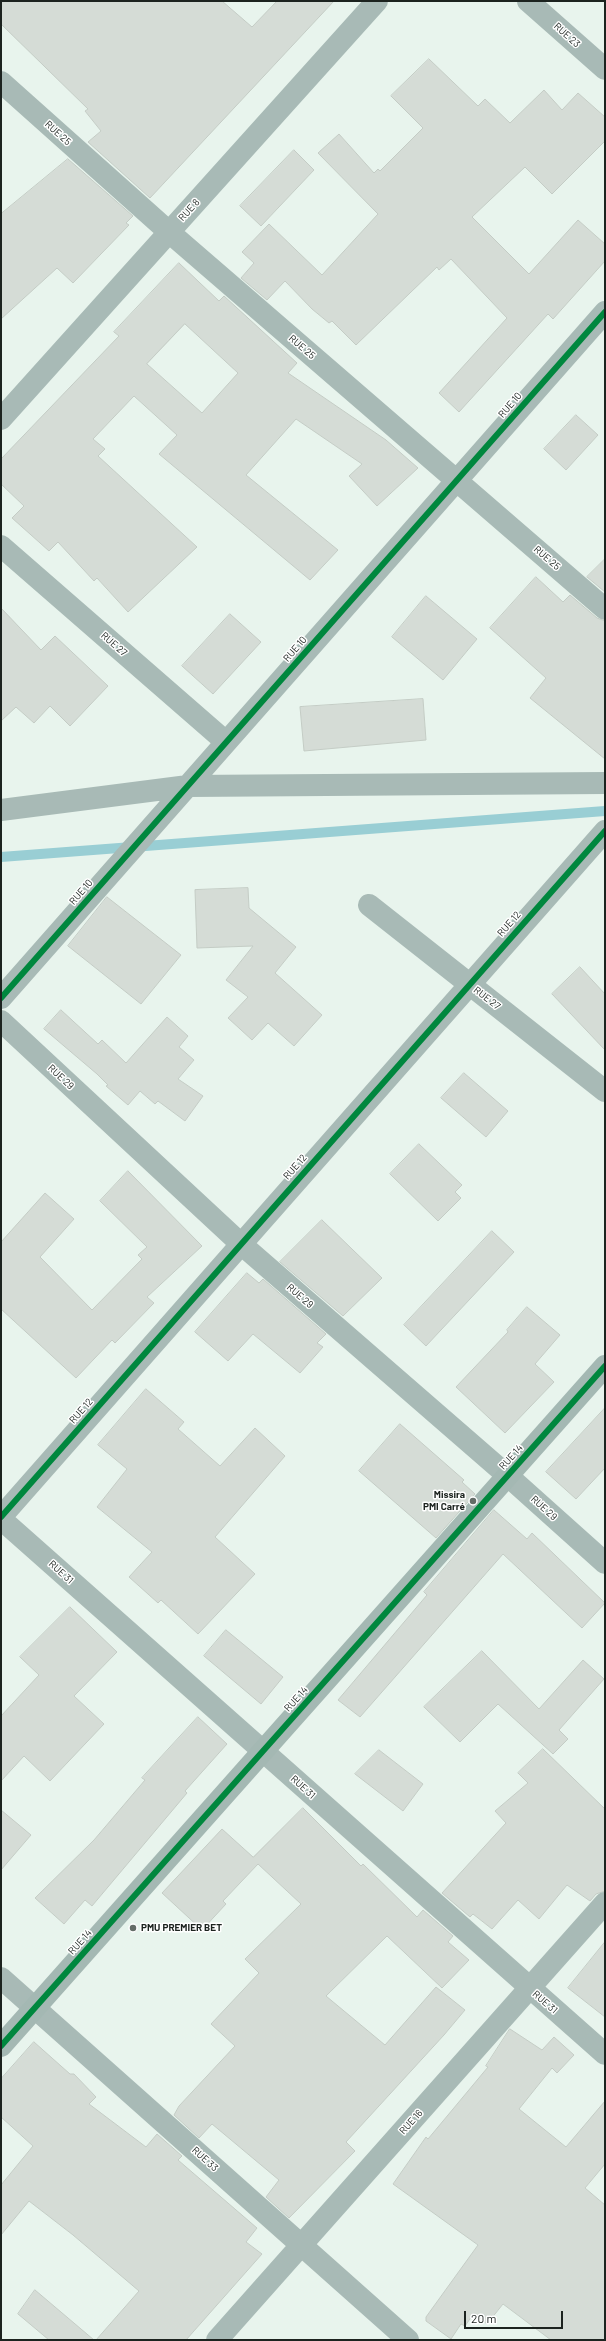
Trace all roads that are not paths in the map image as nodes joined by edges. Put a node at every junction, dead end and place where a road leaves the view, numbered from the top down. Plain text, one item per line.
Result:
1 (377, 1) edge
2 (528, 1) edge
3 (605, 69) edge
4 (1, 82) edge
5 (169, 232) junction
6 (605, 312) edge
7 (1, 419) edge
8 (457, 480) junction
9 (1, 546) edge
10 (605, 608) edge
11 (226, 742) junction
12 (605, 783) edge
13 (188, 786) junction
14 (1, 810) edge
15 (605, 831) edge
16 (369, 905) dead end
17 (470, 984) junction
18 (1, 998) edge
19 (1, 1021) edge
20 (605, 1091) edge
21 (241, 1244) junction
22 (605, 1366) edge
23 (508, 1476) junction
24 (1, 1518) edge
25 (605, 1563) edge
26 (263, 1751) junction
27 (605, 1903) edge
28 (1, 1978) edge
29 (530, 1988) junction
30 (35, 2008) junction
31 (1, 2046) edge
32 (605, 2054) edge
33 (301, 2245) junction
34 (217, 2340) edge
35 (408, 2340) edge

1 - 5 street, RUE 8
2 - 3 street, RUE 23
4 - 5 street, RUE 25
5 - 7 street, RUE 8
5 - 8 street, RUE 25
6 - 8 street, RUE 10
8 - 10 street, RUE 25
8 - 11 street, RUE 10
9 - 11 street, RUE 27
11 - 13 street, RUE 10
12 - 13 street
13 - 14 street
13 - 18 street, RUE 10
15 - 17 street, RUE 12
16 - 17 street, RUE 27
17 - 20 street, RUE 27
17 - 21 street, RUE 12
19 - 21 street, RUE 29
21 - 23 street, RUE 29
21 - 24 street, RUE 12
22 - 23 street, RUE 14
23 - 25 street, RUE 29
23 - 26 street, RUE 14
24 - 26 street, RUE 31
26 - 29 street, RUE 31
26 - 30 street, RUE 14
27 - 29 street, RUE 16
28 - 30 street, RUE 33
29 - 32 street, RUE 31
29 - 33 street, RUE 16
30 - 31 street, RUE 14
30 - 33 street, RUE 33
33 - 34 street, RUE 16
33 - 35 street, RUE 33

